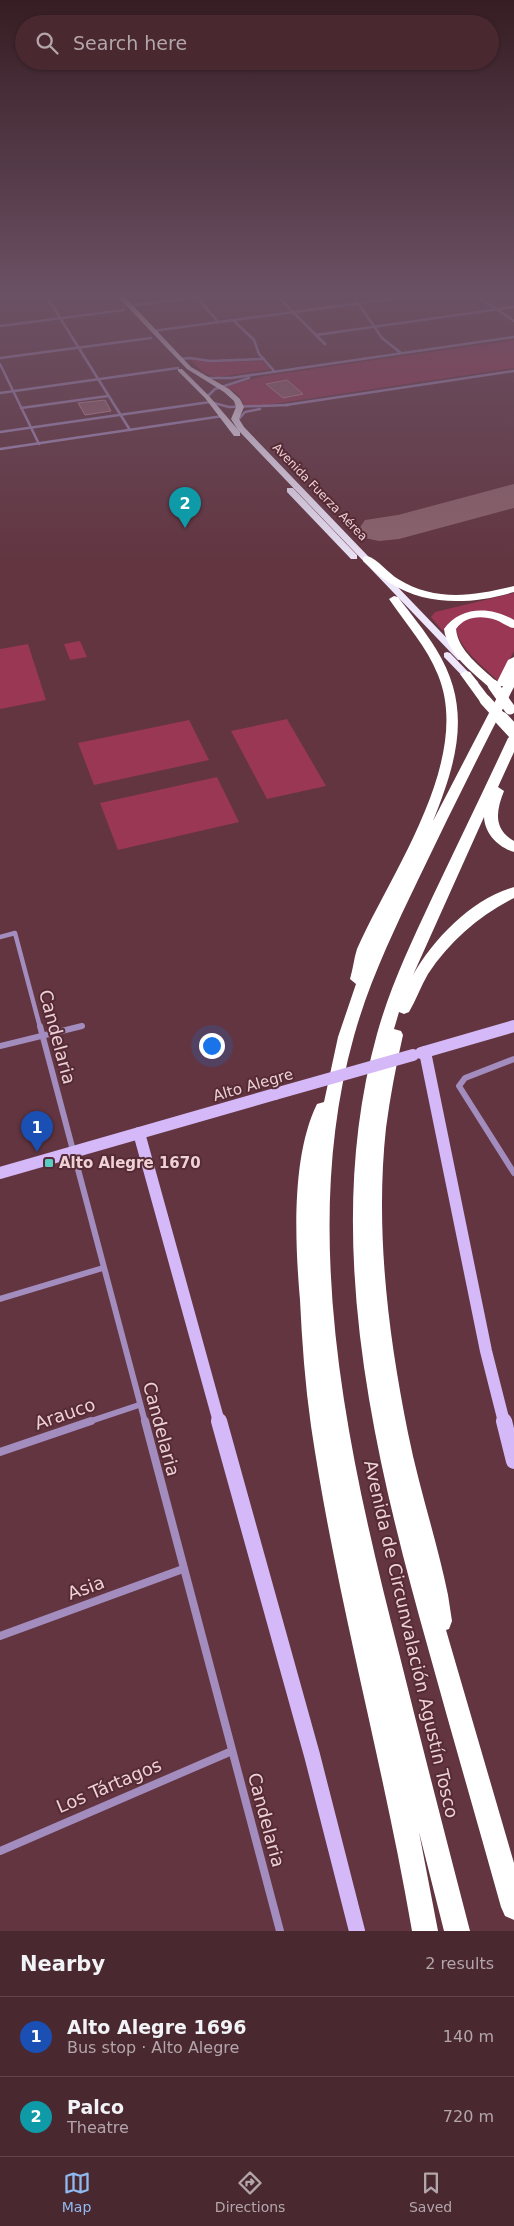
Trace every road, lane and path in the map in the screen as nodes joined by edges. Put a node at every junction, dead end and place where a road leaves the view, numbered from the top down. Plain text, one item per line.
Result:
1 (11, 387) edge
2 (41, 387) edge
3 (103, 387) edge
4 (196, 387) edge
5 (221, 387) joint
6 (407, 387) edge
7 (13, 391) junction
8 (0, 393) edge
9 (108, 396) junction
10 (208, 399) junction
11 (288, 405) junction
12 (240, 407) junction
13 (21, 408) junction
14 (120, 415) junction
15 (223, 416) junction
16 (237, 423) junction
17 (31, 427) junction
18 (130, 430) junction
19 (0, 432) edge
20 (39, 444) junction
21 (0, 450) edge
22 (314, 502) junction
23 (304, 505) junction
24 (368, 559) junction
25 (514, 589) edge
26 (394, 598) junction
27 (514, 625) edge
28 (514, 660) edge
29 (466, 674) joint
30 (514, 676) edge
31 (489, 693) junction
32 (512, 711) edge
33 (514, 732) edge
34 (514, 738) edge
35 (514, 751) edge
36 (514, 847) edge
37 (414, 848) junction
38 (514, 892) edge
39 (0, 937) edge
40 (82, 1026) dead end
41 (514, 1026) edge
42 (347, 1031) junction
43 (41, 1036) junction
44 (0, 1046) edge
45 (425, 1052) junction
46 (340, 1058) junction
47 (514, 1059) edge
48 (139, 1133) junction
49 (72, 1152) junction
50 (514, 1172) edge
51 (0, 1173) edge
52 (102, 1268) junction
53 (0, 1300) edge
54 (139, 1405) junction
55 (0, 1452) edge
56 (514, 1461) edge
57 (183, 1569) junction
58 (0, 1636) edge
59 (466, 1740) junction
60 (232, 1751) junction
61 (484, 1802) junction
62 (0, 1851) edge
63 (514, 1886) edge
64 (514, 1907) edge
65 (280, 1931) edge
66 (358, 1931) edge
67 (425, 1931) edge
68 (458, 1931) edge

1 - 7 street
2 - 7 street
3 - 9 street
4 - 10 main road, Avenida Fuerza Aérea
5 - 10 street
5 - 12 main road, Avenida Fuerza Aérea
6 - 11 street
7 - 8 street
7 - 13 street
9 - 13 street
9 - 14 street
10 - 12 street
10 - 14 street
10 - 15 main road, Avenida Fuerza Aérea
11 - 12 street
11 - 16 street
12 - 16 main road
13 - 17 street
14 - 17 street
14 - 18 street
15 - 18 street
15 - 23 main road, Avenida Fuerza Aérea
16 - 22 main road, Avenida Fuerza Aérea
17 - 19 street
17 - 20 street
18 - 20 street
20 - 21 street
22 - 23 main road
22 - 24 main road, Avenida Fuerza Aérea
23 - 26 main road, Avenida Fuerza Aérea
24 - 25 highway
24 - 31 main road, Avenida Fuerza Aérea
26 - 29 main road, Avenida Fuerza Aérea
26 - 37 highway
27 - 31 highway
28 - 37 highway
29 - 31 highway
30 - 42 highway, Avenida de Circunvalación Agustín Tosco
31 - 32 highway, bridge
31 - 33 highway, bridge
34 - 59 highway, Avenida de Circunvalación Agustín Tosco
35 - 36 highway
37 - 42 highway
38 - 59 highway
39 - 43 street, Candelaria
40 - 43 street
41 - 45 street, Alto Alegre
42 - 46 highway, Avenida de Circunvalación Agustín Tosco
43 - 44 street
43 - 49 street, Candelaria
45 - 48 street, Alto Alegre, bridge
45 - 56 street
46 - 67 highway
46 - 68 highway, Avenida de Circunvalación Agustín Tosco
47 - 50 street
48 - 49 street, Alto Alegre
48 - 66 street
49 - 51 street, Alto Alegre
49 - 52 street, Candelaria
52 - 53 street
52 - 54 street, Candelaria
54 - 55 street, Arauco
54 - 57 street, Candelaria
57 - 58 street, Asia
57 - 60 street, Candelaria
59 - 61 highway, Avenida de Circunvalación Agustín Tosco
60 - 62 street, Los Tártagos
60 - 65 street, Candelaria
61 - 63 highway
61 - 64 highway, Avenida de Circunvalación Agustín Tosco

